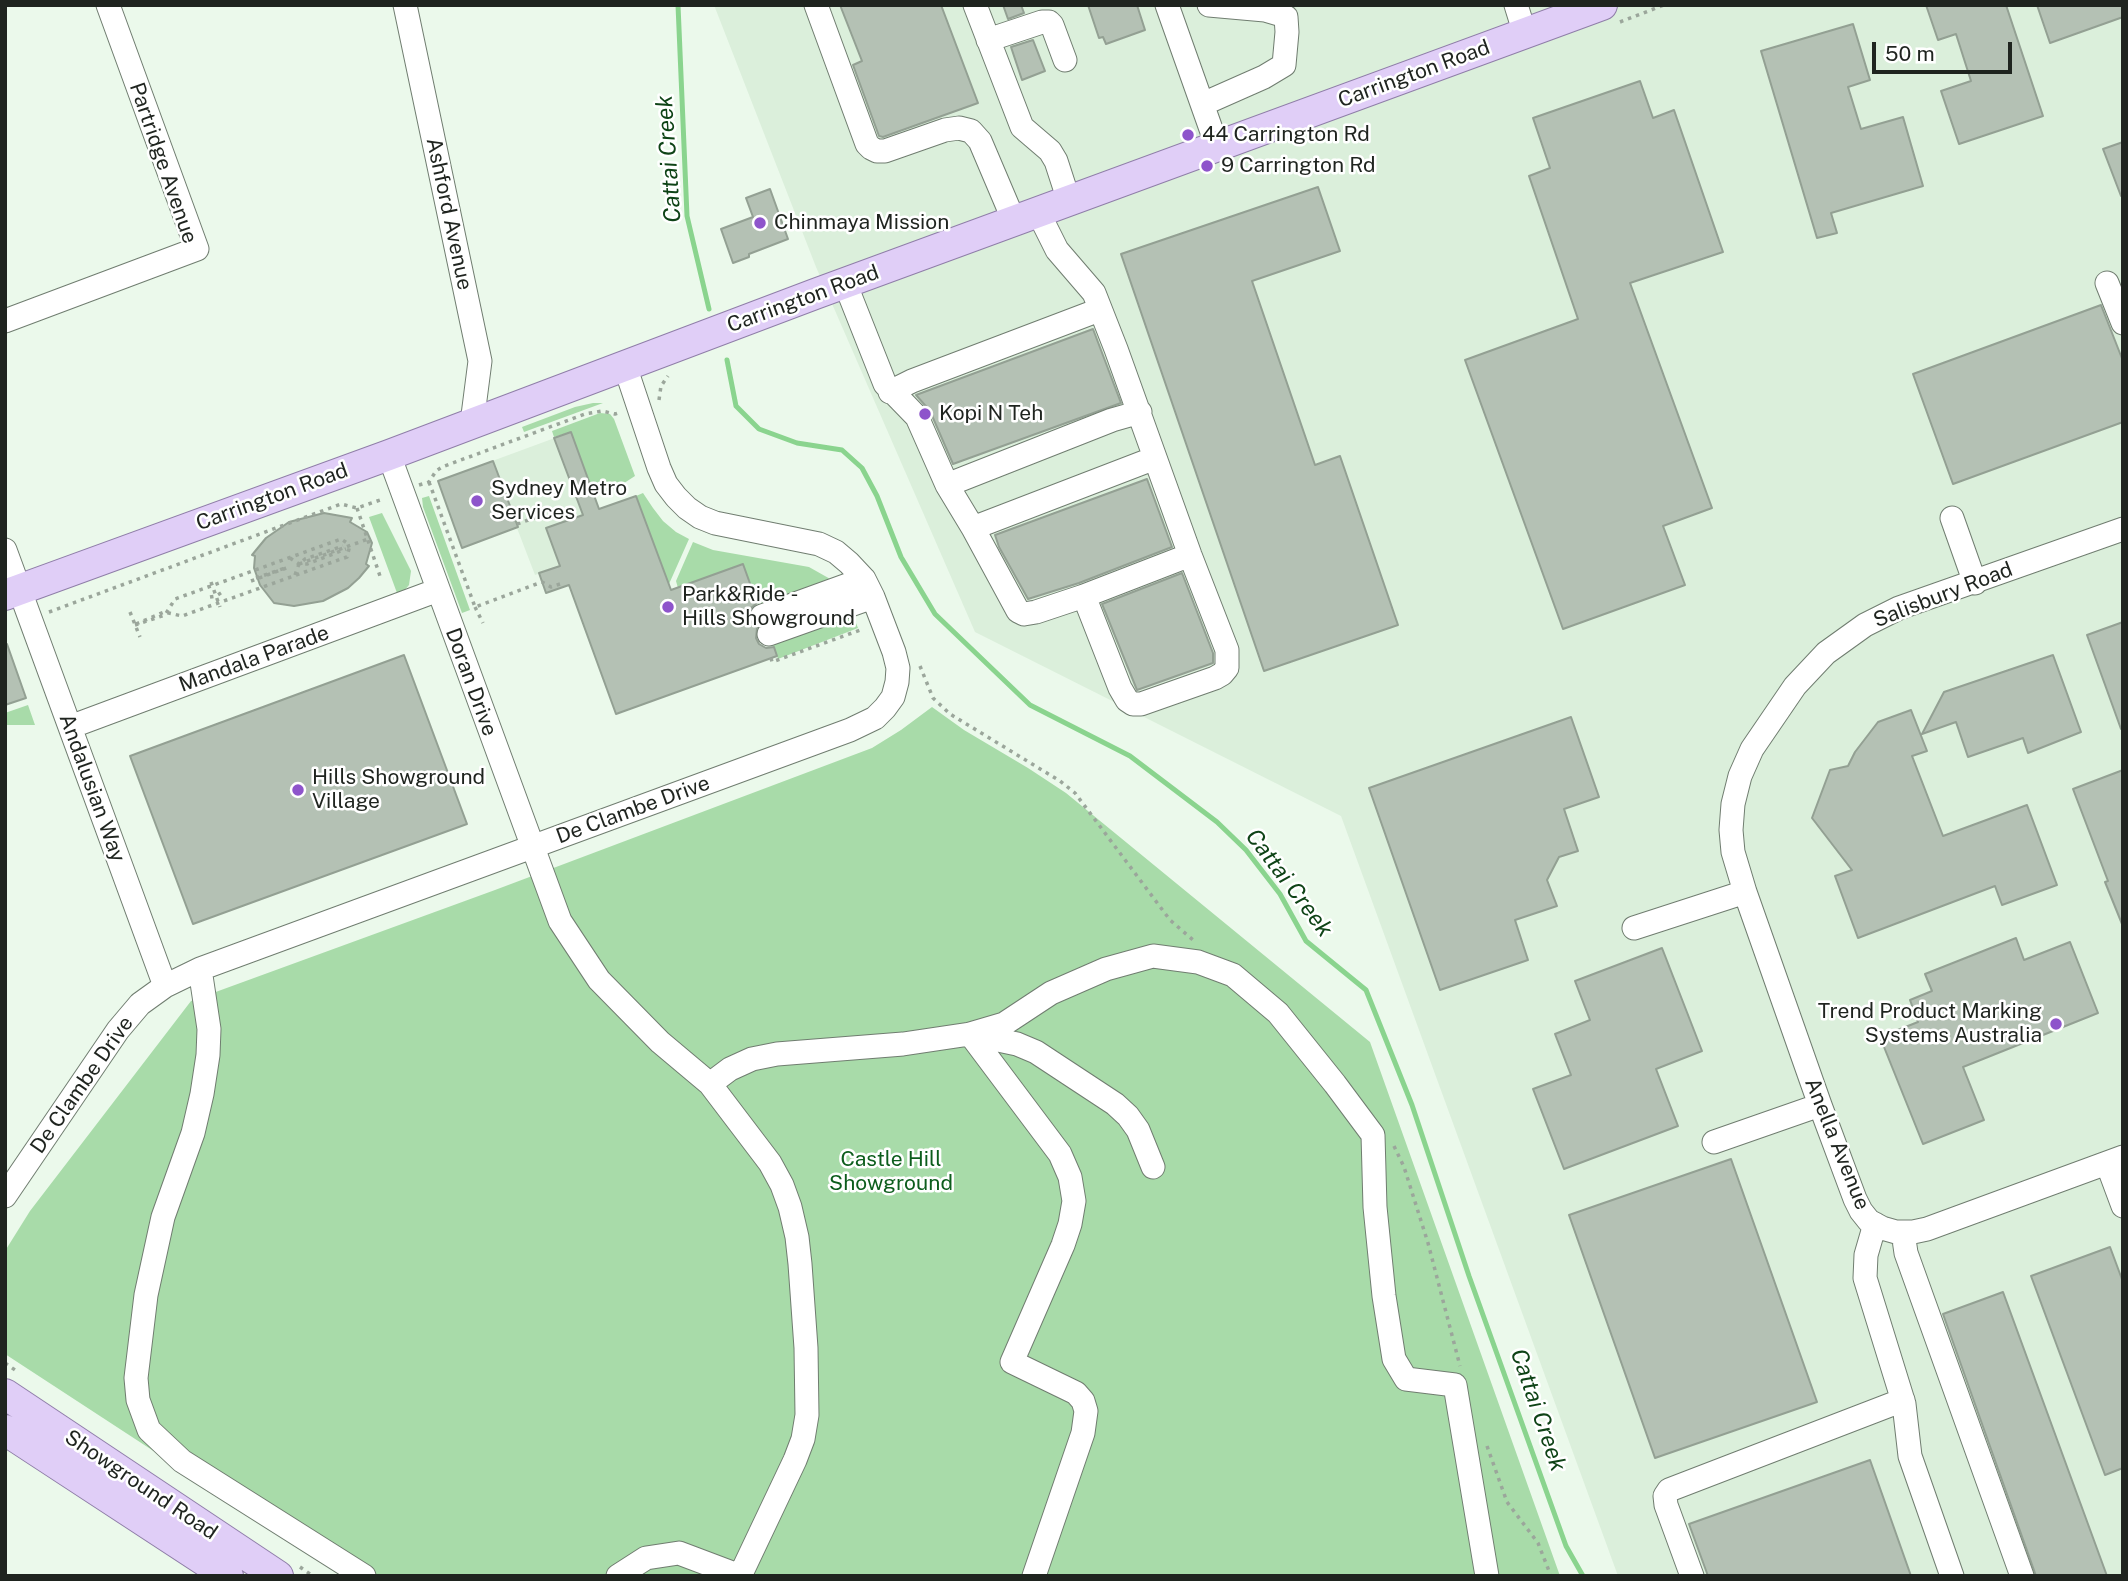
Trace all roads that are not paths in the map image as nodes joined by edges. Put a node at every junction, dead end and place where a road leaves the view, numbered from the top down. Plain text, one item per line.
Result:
1 (108, 5) edge
2 (405, 5) edge
3 (816, 5) edge
4 (975, 5) edge
5 (1167, 5) edge
6 (1209, 5) edge
7 (1516, 5) edge
8 (1602, 5) edge
9 (1525, 34) junction
10 (988, 40) junction
11 (1065, 60) dead end
12 (1203, 104) junction
13 (1217, 146) junction
14 (1069, 201) junction
15 (1026, 217) junction
16 (845, 283) junction
17 (2107, 283) dead end
18 (1099, 310) junction
19 (5, 321) edge
20 (2123, 323) edge
21 (625, 366) junction
22 (890, 392) junction
23 (1140, 412) junction
24 (472, 423) junction
25 (388, 454) junction
26 (1154, 458) junction
27 (947, 485) junction
28 (1952, 518) dead end
29 (973, 528) junction
30 (2123, 529) edge
31 (5, 550) edge
32 (1190, 555) junction
33 (1975, 583) junction
34 (868, 588) junction
35 (438, 590) junction
36 (13, 592) edge
37 (1084, 596) junction
38 (766, 625) dead end
39 (70, 727) junction
40 (533, 847) junction
41 (1745, 892) junction
42 (1634, 928) dead end
43 (200, 969) junction
44 (165, 986) junction
45 (970, 1034) junction
46 (710, 1084) junction
47 (1820, 1105) junction
48 (1714, 1142) dead end
49 (2115, 1160) edge
50 (1153, 1167) dead end
51 (5, 1196) edge
52 (2123, 1206) edge
53 (1875, 1224) junction
54 (1903, 1232) junction
55 (5, 1394) edge
56 (1903, 1400) junction
57 (5, 1430) edge
58 (228, 1576) edge
59 (278, 1576) edge
60 (364, 1576) edge
61 (618, 1576) edge
62 (740, 1576) edge
63 (1034, 1576) edge
64 (1487, 1576) edge
65 (1692, 1576) edge
66 (1952, 1576) edge
67 (2022, 1576) edge

1 - 19 street, Partridge Avenue
2 - 24 street, Ashford Avenue
3 - 15 street
4 - 10 street
5 - 12 street
6 - 12 street
7 - 9 street
8 - 9 main road, Carrington Road
9 - 13 main road, Carrington Road
10 - 11 street
10 - 14 street
12 - 13 street
13 - 14 main road, Carrington Road
14 - 15 main road, Carrington Road
15 - 16 main road, Carrington Road
15 - 18 street
16 - 21 main road, Carrington Road
16 - 22 street
17 - 20 street
18 - 22 street
18 - 23 street
21 - 24 main road, Carrington Road
21 - 34 street, De Clambe Drive
22 - 27 street
23 - 26 street
23 - 27 street
24 - 25 main road, Carrington Road
25 - 35 street, Doran Drive
25 - 36 main road, Carrington Road
26 - 29 street
26 - 32 street
27 - 29 street
28 - 33 street
29 - 37 street
30 - 33 street, Salisbury Road
31 - 36 street, Andalusian Way
32 - 37 street
32 - 37 street
33 - 41 street, Salisbury Road
34 - 38 street
34 - 40 street, De Clambe Drive
35 - 39 street, Mandala Parade
35 - 40 street, Doran Drive
36 - 39 street, Andalusian Way
39 - 44 street, Andalusian Way
40 - 43 street, De Clambe Drive
40 - 46 street, Doran Drive
41 - 42 street
41 - 47 street, Anella Avenue
43 - 44 street, De Clambe Drive
43 - 60 street
44 - 51 street, De Clambe Drive
45 - 46 street
45 - 50 street
45 - 63 street
45 - 64 street
46 - 62 street, Doran Drive
47 - 48 street
47 - 53 street, Anella Avenue
49 - 52 street
49 - 54 street, Anella Avenue
53 - 54 street, Anella Avenue
53 - 56 street
54 - 67 street
55 - 59 main road, Showground Road
56 - 65 street
56 - 66 street
57 - 58 main road, Showground Road
61 - 62 street

